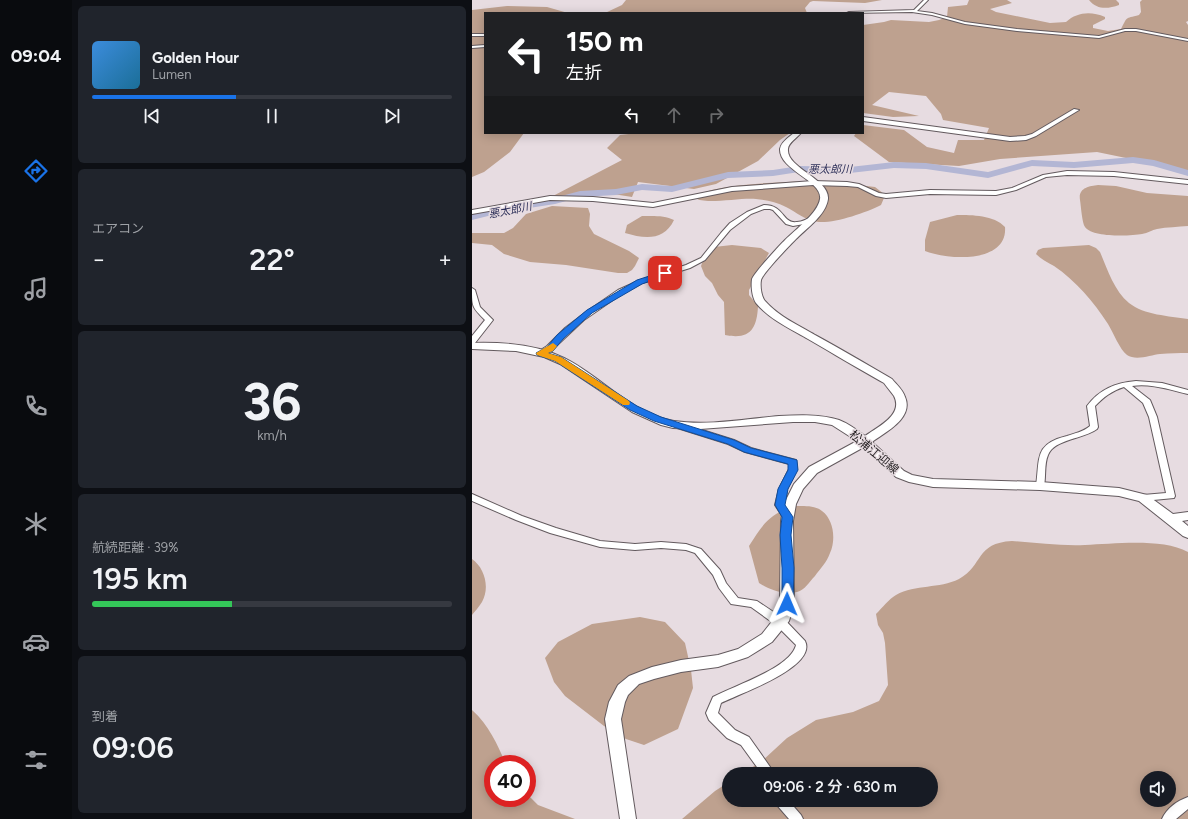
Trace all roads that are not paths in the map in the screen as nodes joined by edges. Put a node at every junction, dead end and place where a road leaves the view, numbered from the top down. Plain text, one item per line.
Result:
1 (926, 0) edge
2 (915, 11) junction
3 (864, 13) edge
4 (472, 35) edge
5 (484, 35) edge
6 (1188, 40) edge
7 (484, 46) edge
8 (472, 47) edge
9 (1076, 110) dead end
10 (864, 119) edge
11 (797, 134) edge
12 (1188, 182) edge
13 (813, 183) junction
14 (472, 212) edge
15 (810, 220) junction
16 (472, 290) edge
17 (472, 341) edge
18 (472, 346) edge
19 (540, 353) junction
20 (1125, 384) junction
21 (1188, 392) edge
22 (673, 424) junction
23 (864, 442) junction
24 (1040, 486) junction
25 (472, 497) edge
26 (1143, 498) junction
27 (1188, 516) edge
28 (788, 517) junction
29 (1171, 519) junction
30 (1188, 533) edge
31 (780, 622) junction
32 (764, 767) edge
33 (1188, 803) edge
34 (786, 807) edge
35 (628, 819) edge
36 (797, 819) edge
37 (1168, 819) edge

1 - 2 street
2 - 3 street
2 - 6 street
4 - 5 street
7 - 8 street
9 - 10 street
11 - 13 street
12 - 13 street
13 - 14 street
13 - 15 street
15 - 19 street
15 - 23 street
16 - 17 street
18 - 19 street, 松浦江迎線
19 - 22 street, 松浦江迎線
20 - 21 street
20 - 24 street
20 - 26 street
22 - 23 street, 松浦江迎線
22 - 28 street
23 - 24 street, 松浦江迎線
23 - 28 street
24 - 26 street, 松浦江迎線
25 - 31 street
26 - 29 street, 松浦江迎線
27 - 29 street
28 - 31 street
29 - 30 street, 松浦江迎線
31 - 32 street
31 - 35 street
33 - 37 street
34 - 36 street

